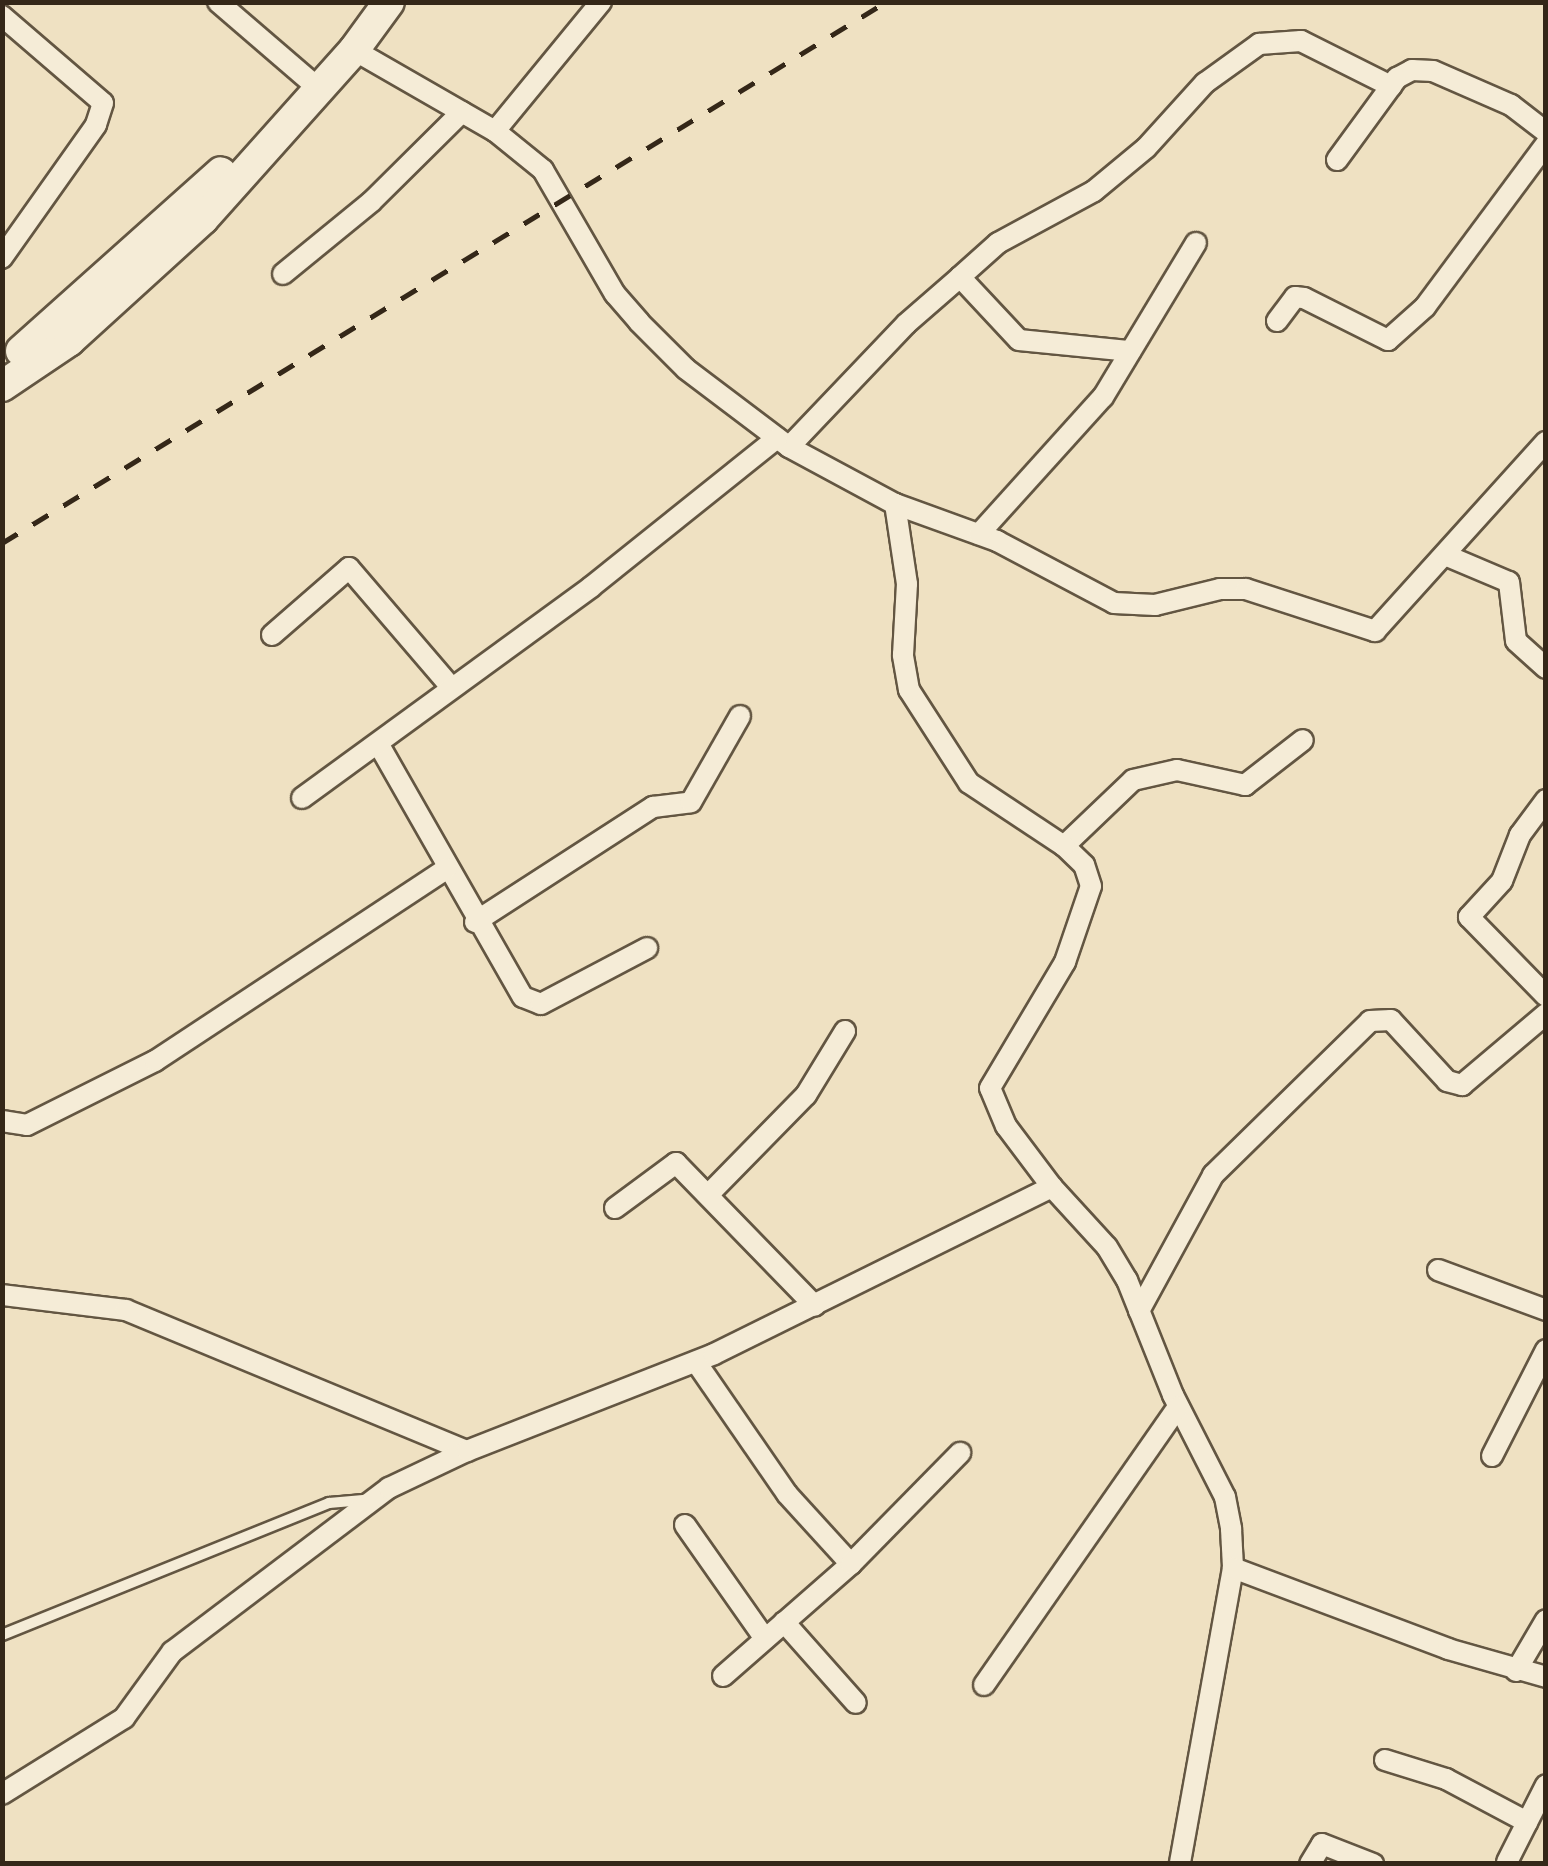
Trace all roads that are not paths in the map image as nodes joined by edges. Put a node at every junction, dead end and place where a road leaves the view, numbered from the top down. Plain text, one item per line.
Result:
1 (218, 2) edge
2 (389, 2) edge
3 (601, 2) edge
4 (2, 16) edge
5 (354, 50) junction
6 (1391, 86) junction
7 (318, 88) junction
8 (462, 112) junction
9 (495, 131) junction
10 (1545, 134) edge
11 (270, 142) junction
12 (1337, 160) dead end
13 (1196, 243) dead end
14 (2, 258) edge
15 (283, 274) dead end
16 (960, 277) junction
17 (1277, 322) dead end
18 (1130, 352) junction
19 (5, 364) edge
20 (2, 409) edge
21 (783, 442) junction
22 (1546, 442) edge
23 (895, 504) junction
24 (979, 534) junction
25 (1445, 555) junction
26 (272, 635) dead end
27 (1546, 668) edge
28 (452, 688) junction
29 (740, 716) dead end
30 (1303, 740) dead end
31 (379, 746) junction
32 (302, 798) dead end
33 (1546, 800) edge
34 (1064, 846) junction
35 (446, 869) junction
36 (475, 922) junction
37 (647, 948) dead end
38 (1546, 996) edge
39 (1546, 1014) edge
40 (845, 1032) dead end
41 (2, 1121) edge
42 (1052, 1188) junction
43 (708, 1195) junction
44 (615, 1208) dead end
45 (1438, 1270) dead end
46 (2, 1295) edge
47 (815, 1306) junction
48 (1546, 1310) edge
49 (1139, 1311) junction
50 (1546, 1350) edge
51 (696, 1362) junction
52 (1178, 1406) junction
53 (467, 1451) junction
54 (960, 1453) dead end
55 (1492, 1456) dead end
56 (372, 1500) junction
57 (685, 1525) dead end
58 (851, 1564) junction
59 (1233, 1568) junction
60 (1546, 1620) edge
61 (784, 1622) junction
62 (2, 1635) edge
63 (765, 1639) junction
64 (1516, 1670) junction
65 (722, 1676) dead end
66 (1546, 1677) edge
67 (984, 1685) dead end
68 (856, 1703) dead end
69 (1385, 1760) dead end
70 (1546, 1785) edge
71 (2, 1794) edge
72 (1527, 1822) junction
73 (1508, 1862) edge
74 (1180, 1864) edge
75 (1310, 1864) edge
76 (1372, 1864) edge

1 - 7 street
2 - 5 main road
3 - 9 street
4 - 14 street
5 - 7 main road
5 - 8 street
6 - 10 street
6 - 12 street
6 - 16 street
7 - 11 main road
8 - 9 street
8 - 15 street
9 - 21 street
10 - 17 street
11 - 19 main road
11 - 19 main road
11 - 20 main road
13 - 18 street
16 - 18 street
16 - 21 street
18 - 24 street
21 - 23 street
21 - 28 street
22 - 25 street
23 - 24 street
23 - 34 street
24 - 25 street
25 - 27 street
26 - 28 street
28 - 31 street
29 - 36 street
30 - 34 street
31 - 32 street
31 - 35 street
33 - 38 street
34 - 42 street
35 - 36 street
35 - 41 street
36 - 37 street
39 - 49 street
40 - 43 street
42 - 47 street
42 - 49 street
43 - 44 street
43 - 47 street
45 - 48 street
46 - 53 street
47 - 51 street
49 - 52 street
50 - 55 street
51 - 53 street
51 - 58 street
52 - 59 street
52 - 67 street
53 - 56 street
54 - 58 street
56 - 62 lane
56 - 71 street
57 - 63 street
58 - 61 street
59 - 64 street
59 - 74 street
60 - 64 street
61 - 63 street
61 - 68 street
63 - 65 street
64 - 66 street
69 - 72 street
70 - 72 street
72 - 73 street
75 - 76 street

